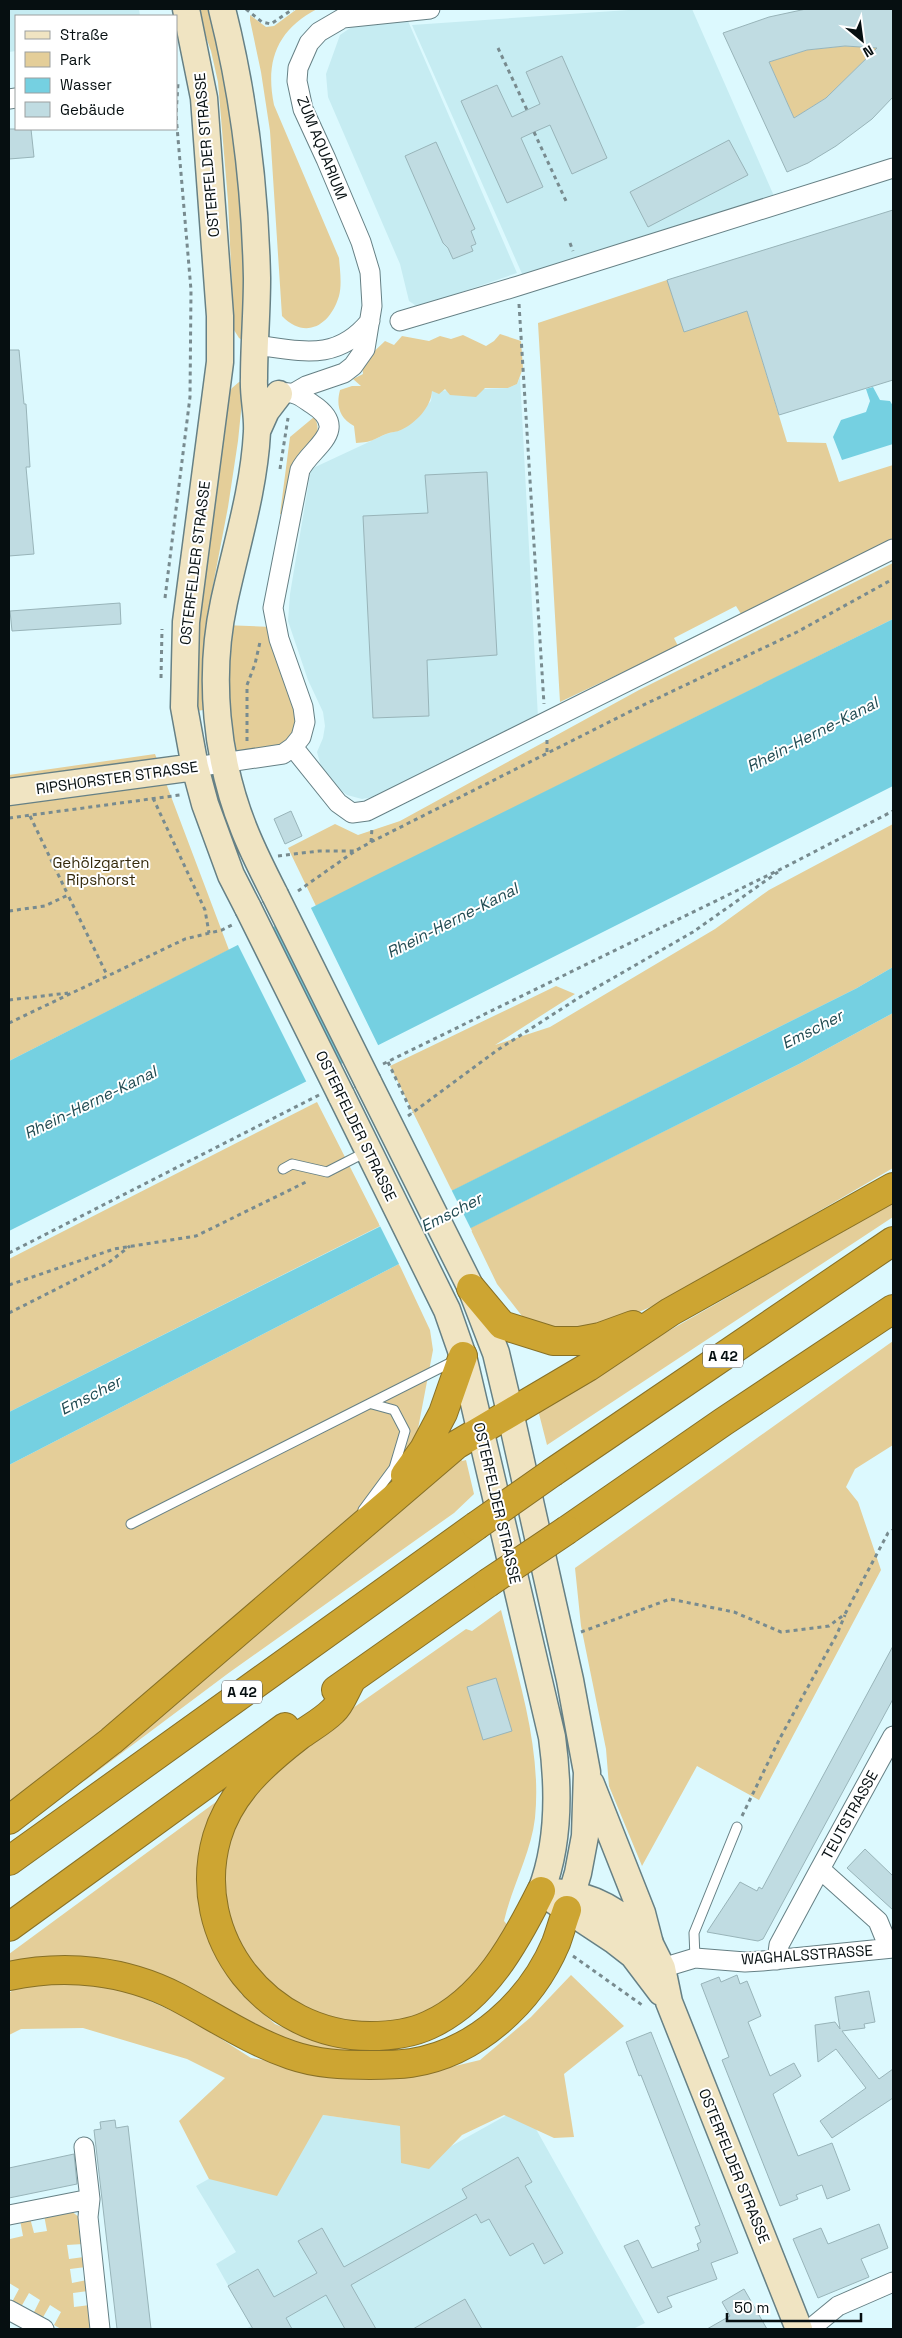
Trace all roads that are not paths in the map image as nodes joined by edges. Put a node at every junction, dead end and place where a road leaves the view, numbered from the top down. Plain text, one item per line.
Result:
1 (186, 9) edge
2 (222, 9) edge
3 (430, 9) edge
4 (893, 168) edge
5 (370, 321) junction
6 (400, 321) dead end
7 (255, 345) junction
8 (220, 362) junction
9 (253, 380) junction
10 (286, 393) junction
11 (257, 432) junction
12 (893, 549) edge
13 (293, 747) junction
14 (225, 764) junction
15 (195, 767) junction
16 (9, 792) edge
17 (368, 1150) junction
18 (283, 1169) dead end
19 (893, 1186) edge
20 (893, 1241) edge
21 (468, 1282) junction
22 (893, 1309) edge
23 (670, 1312) junction
24 (463, 1356) junction
25 (372, 1404) junction
26 (510, 1412) junction
27 (480, 1430) junction
28 (382, 1508) junction
29 (355, 1516) dead end
30 (131, 1524) dead end
31 (284, 1580) dead end
32 (225, 1644) junction
33 (352, 1679) junction
34 (893, 1736) edge
35 (587, 1772) junction
36 (9, 1820) edge
37 (737, 1827) road end
38 (9, 1861) edge
39 (820, 1869) junction
40 (541, 1891) junction
41 (569, 1902) junction
42 (9, 1927) edge
43 (650, 1944) junction
44 (891, 1948) edge
45 (696, 1958) junction
46 (777, 1960) junction
47 (662, 1968) junction
48 (9, 1976) edge
49 (669, 2002) junction
50 (84, 2147) dead end
51 (90, 2199) junction
52 (9, 2214) edge
53 (893, 2282) edge
54 (9, 2310) edge
55 (44, 2329) edge
56 (100, 2329) edge
57 (799, 2329) edge
58 (810, 2329) edge

1 - 8 main road, OSTERFELDER STRASSE
2 - 7 main road, OSTERFELDER STRASSE
3 - 5 street, ZUM AQUARIUM
4 - 6 street
5 - 7 street
5 - 10 street, ZUM AQUARIUM
7 - 8 main road
7 - 9 main road, OSTERFELDER STRASSE
8 - 9 main road
8 - 15 main road, OSTERFELDER STRASSE
9 - 10 street
9 - 11 main road, OSTERFELDER STRASSE
10 - 11 main road
10 - 13 street
11 - 14 main road, OSTERFELDER STRASSE
12 - 13 street
13 - 14 street
14 - 15 street, RIPSHORSTER STRASSE
14 - 21 main road, OSTERFELDER STRASSE, bridge
15 - 16 main road, RIPSHORSTER STRASSE
15 - 17 main road, OSTERFELDER STRASSE, bridge
17 - 18 lane
17 - 24 main road, OSTERFELDER STRASSE
19 - 23 highway
20 - 38 highway, A 42, bridge
21 - 23 highway
21 - 26 main road, OSTERFELDER STRASSE
22 - 33 highway, bridge
23 - 26 highway
24 - 25 lane
24 - 27 main road, OSTERFELDER STRASSE
24 - 28 highway
25 - 29 lane
25 - 30 lane
26 - 27 highway
26 - 35 main road, OSTERFELDER STRASSE
27 - 28 highway
27 - 40 main road, OSTERFELDER STRASSE
28 - 32 highway
31 - 32 lane
32 - 36 highway
33 - 40 highway
33 - 42 highway
34 - 39 street, TEUTSTRASSE
35 - 41 main road, OSTERFELDER STRASSE
35 - 43 main road, OSTERFELDER STRASSE
37 - 45 lane
39 - 44 street, TEUTSTRASSE
39 - 46 street, TEUTSTRASSE
40 - 41 main road, OSTERFELDER STRASSE
41 - 43 main road, OSTERFELDER STRASSE
41 - 48 highway
41 - 49 main road, OSTERFELDER STRASSE
43 - 47 main road, OSTERFELDER STRASSE
44 - 46 street, WAGHALSSTRASSE
45 - 46 street, WAGHALSSTRASSE
45 - 47 street, WAGHALSSTRASSE
47 - 49 main road, OSTERFELDER STRASSE
49 - 57 main road, OSTERFELDER STRASSE
50 - 51 street
51 - 52 street
51 - 56 street
53 - 58 street
54 - 55 street

